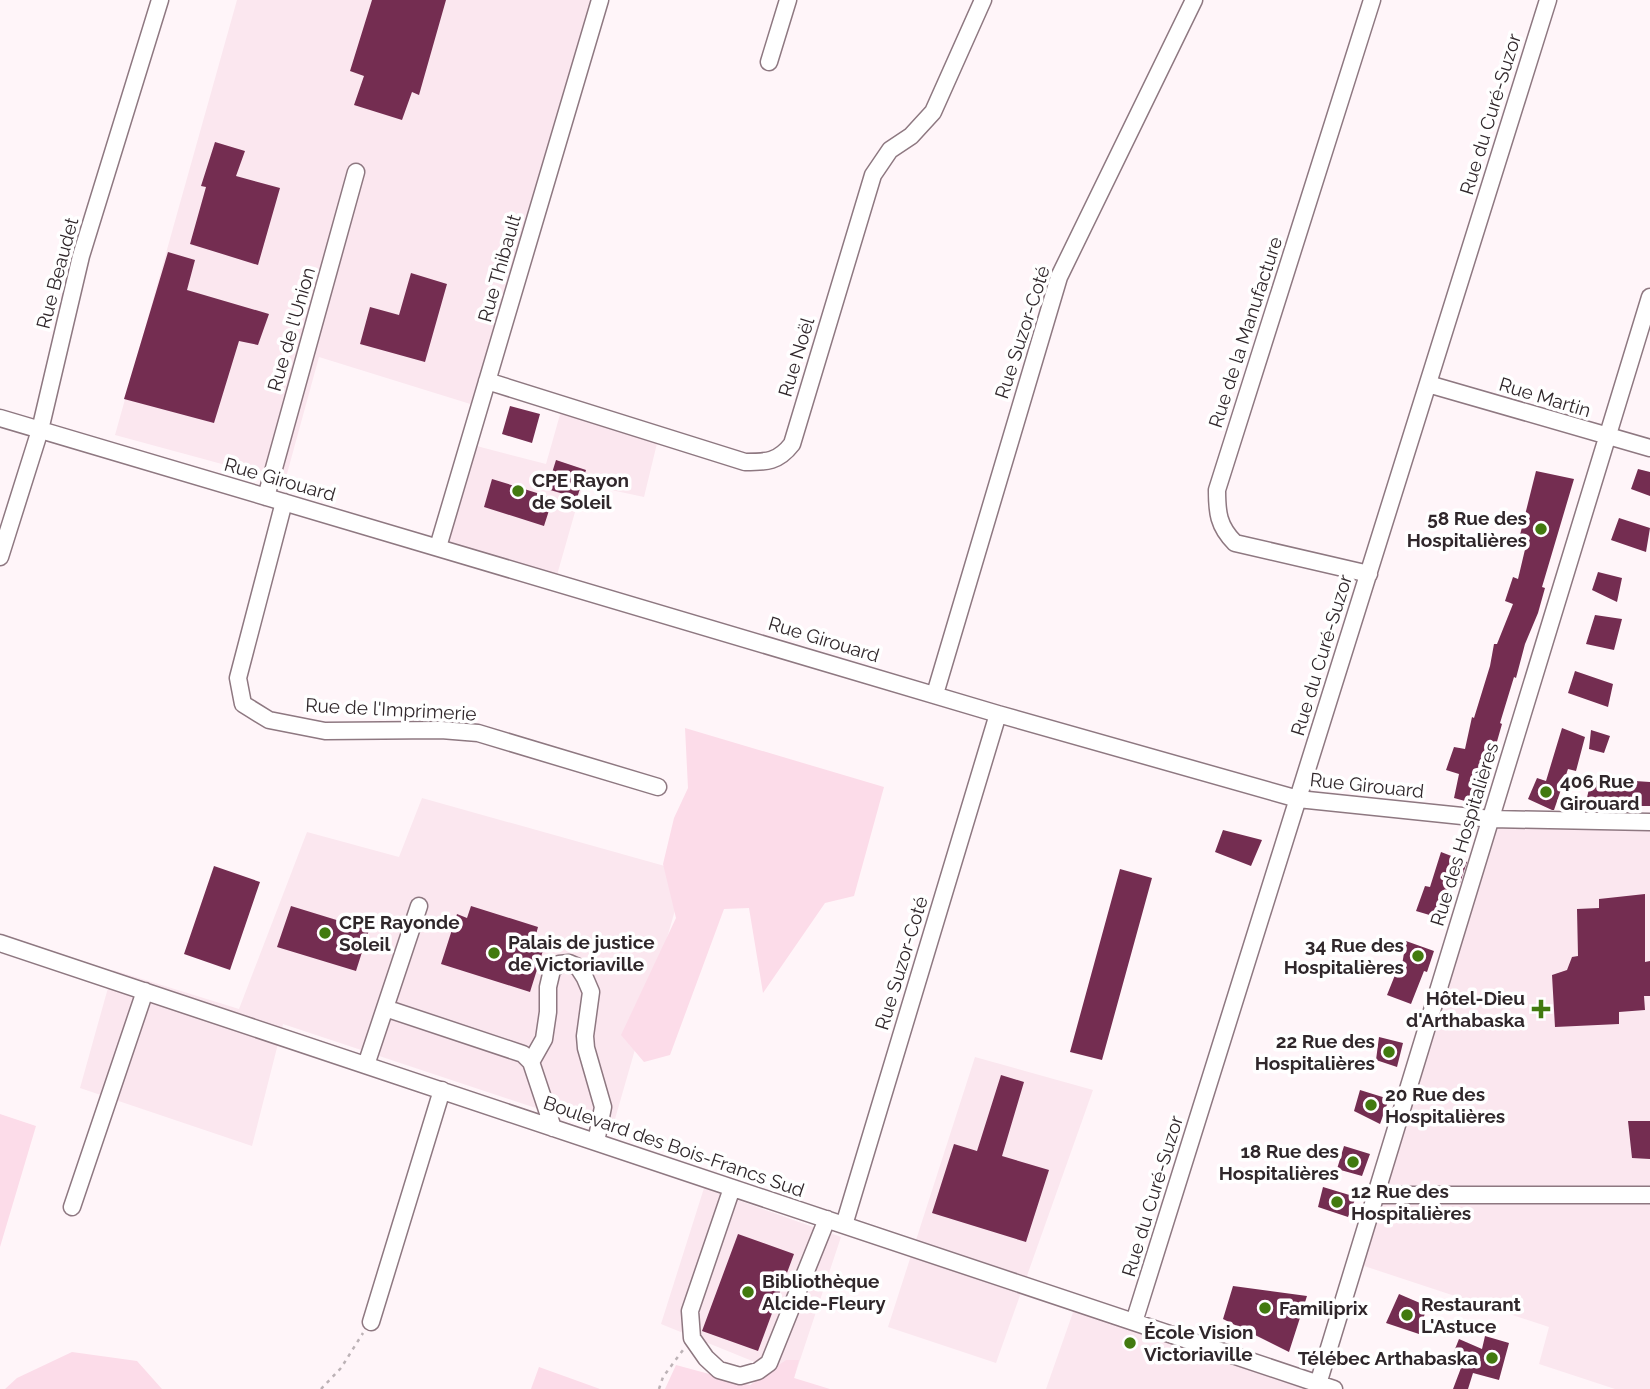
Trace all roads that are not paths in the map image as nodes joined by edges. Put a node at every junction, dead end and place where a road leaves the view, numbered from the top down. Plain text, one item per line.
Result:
1 (160, 0) edge
2 (600, 0) edge
3 (788, 0) edge
4 (983, 0) edge
5 (1194, 0) edge
6 (1372, 0) edge
7 (1548, 0) edge
8 (769, 62) dead end
9 (356, 173) dead end
10 (1650, 297) edge
11 (487, 381) junction
12 (1428, 384) junction
13 (0, 418) edge
14 (40, 430) junction
15 (1607, 437) junction
16 (1650, 448) edge
17 (266, 497) junction
18 (284, 502) junction
19 (438, 547) junction
20 (0, 557) edge
21 (1369, 573) junction
22 (936, 694) junction
23 (998, 714) junction
24 (658, 787) dead end
25 (1298, 799) junction
26 (1490, 819) junction
27 (1650, 822) edge
28 (419, 906) dead end
29 (0, 943) edge
30 (145, 991) junction
31 (385, 1008) junction
32 (531, 1062) junction
33 (366, 1065) junction
34 (442, 1090) junction
35 (553, 1128) junction
36 (596, 1142) junction
37 (732, 1188) junction
38 (1376, 1195) junction
39 (1650, 1195) edge
40 (72, 1207) dead end
41 (827, 1219) junction
42 (844, 1225) junction
43 (371, 1322) road end
44 (1134, 1322) junction
45 (1326, 1386) edge

1 - 14 street, Rue Beaudet
2 - 11 street, Rue Thibault
3 - 8 street
4 - 11 street, Rue Noël
5 - 22 street, Rue Suzor-Coté
6 - 21 street, Rue de la Manufacture
7 - 12 street, Rue du Curé-Suzor
9 - 17 street, Rue de l'Union
10 - 15 street, Rue des Hospitalières
11 - 19 street, Rue Thibault
12 - 15 street, Rue Martin
12 - 21 street, Rue du Curé-Suzor
13 - 14 street, Rue Girouard
14 - 17 street, Rue Girouard
14 - 20 street, Rue Beaudet
15 - 16 street, Rue Martin
15 - 26 street, Rue des Hospitalières
17 - 18 street, Rue Girouard
18 - 19 street, Rue Girouard
18 - 24 street, Rue de l'Imprimerie
19 - 22 street, Rue Girouard
21 - 25 street, Rue du Curé-Suzor
22 - 23 street, Rue Girouard
23 - 25 street, Rue Girouard
23 - 42 street, Rue Suzor-Coté
25 - 26 street, Rue Girouard
25 - 44 street, Rue du Curé-Suzor
26 - 27 street, Rue Girouard
26 - 38 street, Rue des Hospitalières
28 - 31 street
29 - 30 street, Boulevard des Bois-Francs Sud
30 - 33 street, Boulevard des Bois-Francs Sud
30 - 40 street
31 - 32 street
31 - 33 street
32 - 35 street
32 - 36 street
33 - 34 street, Boulevard des Bois-Francs Sud
34 - 35 street, Boulevard des Bois-Francs Sud
34 - 43 street
35 - 36 street, Boulevard des Bois-Francs Sud
36 - 37 street, Boulevard des Bois-Francs Sud
37 - 41 street, Boulevard des Bois-Francs Sud
37 - 41 street
38 - 39 street
38 - 45 street, Rue des Hospitalières
41 - 42 street, Boulevard des Bois-Francs Sud
42 - 44 street, Boulevard des Bois-Francs Sud
44 - 45 street, Boulevard des Bois-Francs Sud

